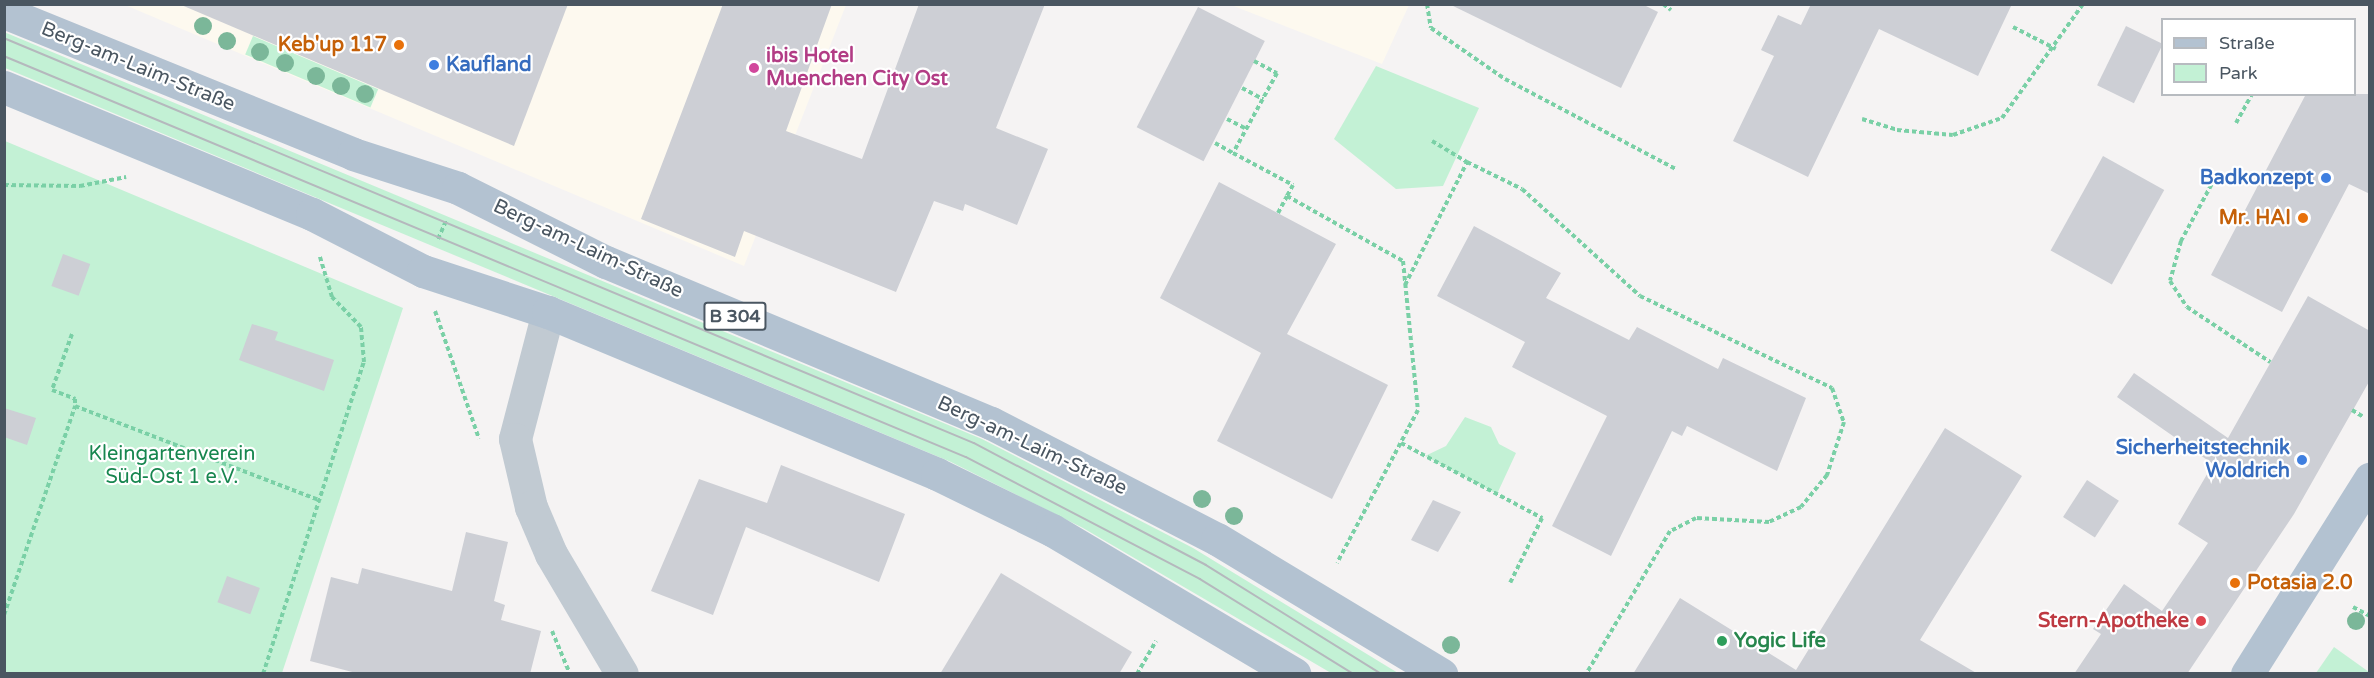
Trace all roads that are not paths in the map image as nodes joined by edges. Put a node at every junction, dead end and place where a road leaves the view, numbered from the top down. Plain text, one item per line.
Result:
1 (4, 12) edge
2 (4, 87) edge
3 (548, 312) junction
4 (2370, 479) edge
5 (622, 674) edge
6 (1295, 674) edge
7 (1441, 674) edge
8 (2247, 674) edge

1 - 7 main road, Berg-am-Laim-Straße / B 304
2 - 3 main road
3 - 5 street
3 - 6 main road
4 - 8 main road

